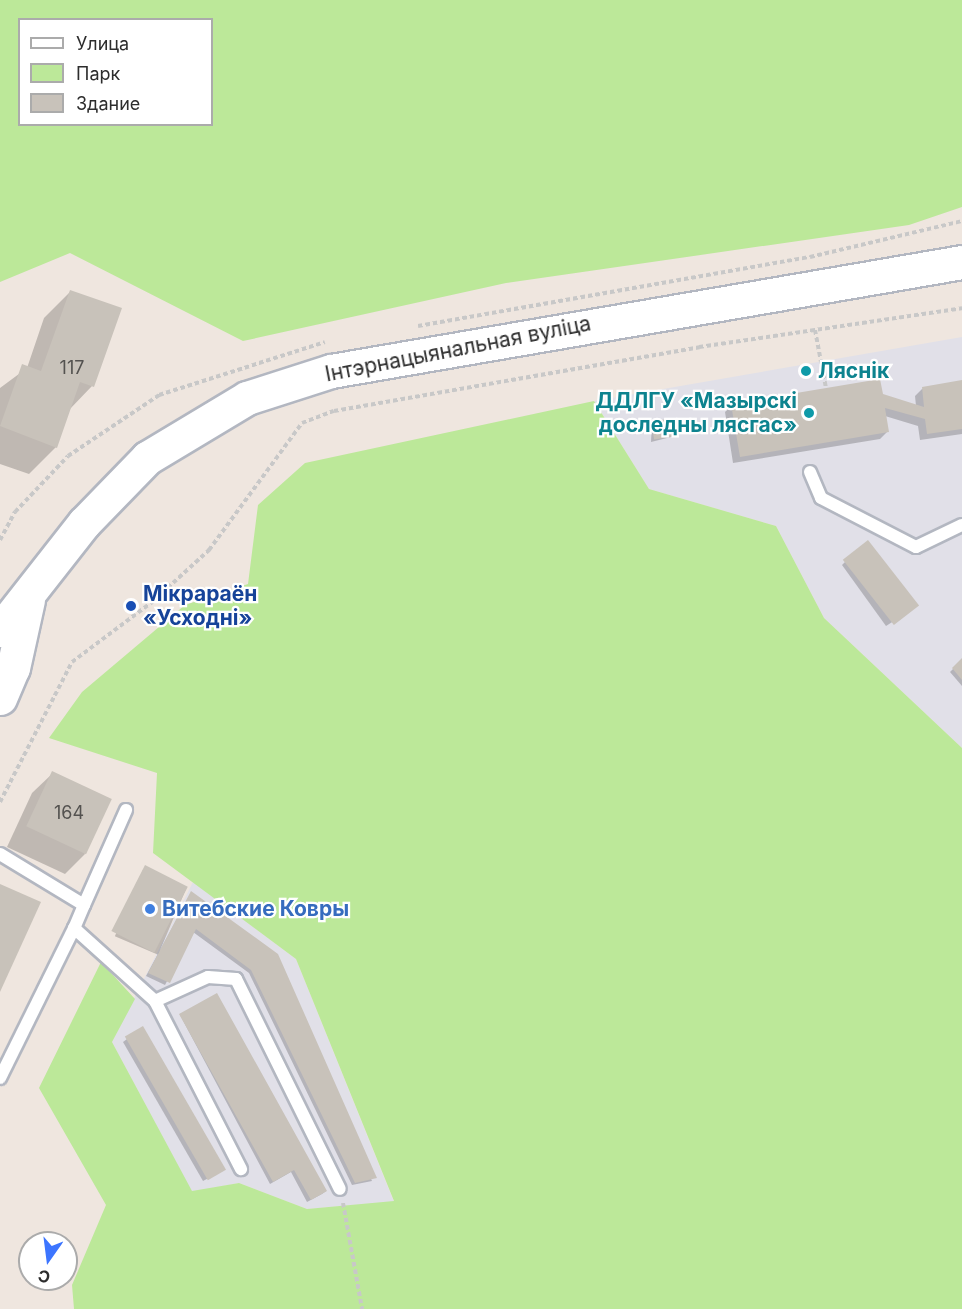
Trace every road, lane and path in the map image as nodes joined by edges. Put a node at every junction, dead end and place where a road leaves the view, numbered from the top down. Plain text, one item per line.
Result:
1 (962, 262) edge
2 (962, 308) edge
3 (814, 330) junction
4 (826, 388) dead end
5 (810, 472) dead end
6 (962, 525) edge
7 (10, 613) edge
8 (0, 698) edge
9 (0, 802) edge
10 (126, 810) dead end
11 (0, 854) edge
12 (84, 905) junction
13 (74, 928) junction
14 (155, 1001) junction
15 (0, 1078) edge
16 (241, 1169) dead end
17 (340, 1189) joint
18 (362, 1309) edge

1 - 7 main road, Інтэрнацыянальная вуліца
2 - 3 path
3 - 4 path
3 - 9 path
5 - 6 lane
7 - 8 main road, Інтэрнацыянальная вуліца
10 - 12 lane
11 - 12 lane
12 - 13 lane
13 - 14 lane
13 - 15 lane
14 - 16 lane
14 - 17 lane
17 - 18 path

